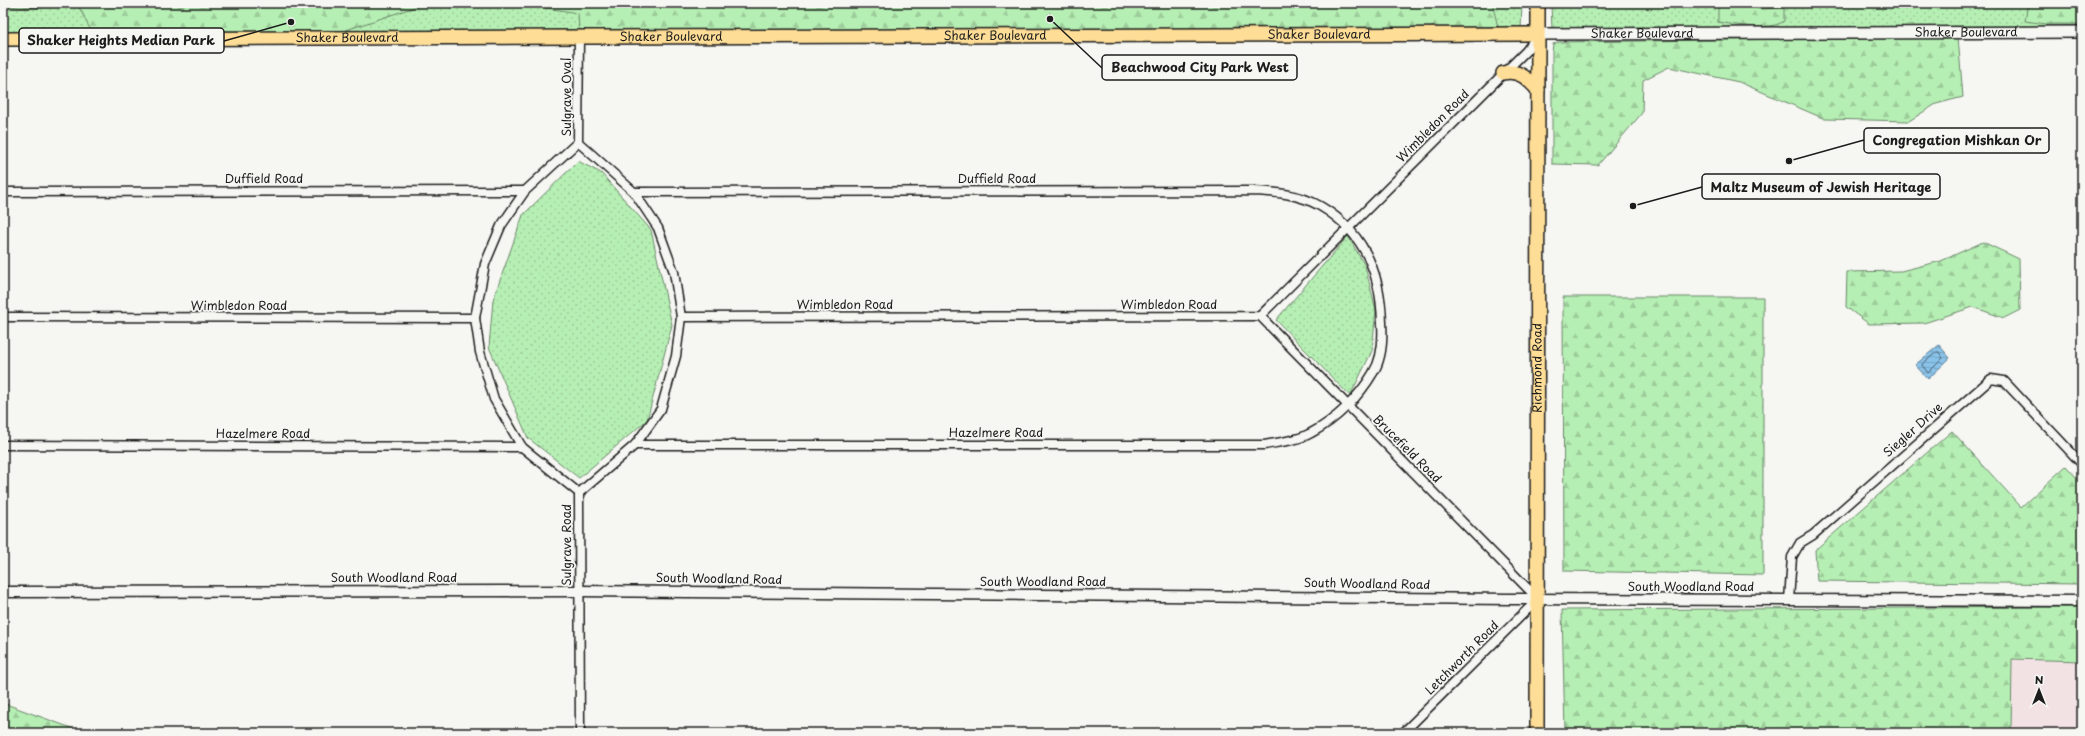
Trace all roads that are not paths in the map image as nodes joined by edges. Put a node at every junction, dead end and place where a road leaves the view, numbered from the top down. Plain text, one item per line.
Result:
1 (1538, 3) edge
2 (2082, 32) edge
3 (1538, 34) junction
4 (579, 37) junction
5 (3, 39) edge
6 (1503, 73) junction
7 (1538, 90) junction
8 (578, 142) junction
9 (525, 191) junction
10 (3, 192) edge
11 (634, 192) junction
12 (1349, 229) junction
13 (1260, 316) junction
14 (681, 317) junction
15 (3, 318) edge
16 (475, 318) junction
17 (1348, 406) junction
18 (3, 445) edge
19 (635, 445) junction
20 (522, 447) junction
21 (2082, 464) edge
22 (579, 493) junction
23 (578, 591) junction
24 (3, 592) edge
25 (1538, 599) junction
26 (1789, 600) junction
27 (2082, 601) edge
28 (580, 733) edge
29 (1403, 733) edge
30 (1537, 733) edge

1 - 3 main road, Richmond Road
2 - 3 main road, Shaker Boulevard
3 - 4 main road, Shaker Boulevard
3 - 6 street, Wimbledon Road
3 - 7 main road, Richmond Road
4 - 5 main road, Shaker Boulevard
4 - 8 street, Sulgrave Oval
6 - 7 main road
6 - 12 street, Wimbledon Road
7 - 25 main road, Richmond Road
8 - 9 street, Sulgrave Road
8 - 11 street, Sulgrave Oval
9 - 10 street, Duffield Road
9 - 16 street, Sulgrave Road
11 - 12 street, Duffield Road
11 - 14 street, Sulgrave Oval
12 - 13 street, Wimbledon Road
12 - 17 street, Duffield Road
13 - 14 street, Wimbledon Road
13 - 17 street, Brucefield Road
14 - 19 street, Sulgrave Oval
15 - 16 street, Wimbledon Road
16 - 20 street, Sulgrave Road
17 - 19 street, Hazelmere Road
17 - 25 street, Brucefield Road
18 - 20 street, Hazelmere Road
19 - 22 street, Sulgrave Oval
20 - 22 street, Sulgrave Road
21 - 26 street, Siegler Drive
22 - 23 street, Sulgrave Road
23 - 24 street, South Woodland Road
23 - 25 street, South Woodland Road
23 - 28 street, Sulgrave Road
25 - 26 street, South Woodland Road
25 - 29 street, Letchworth Road
25 - 30 main road, Richmond Road
26 - 27 street, South Woodland Road

